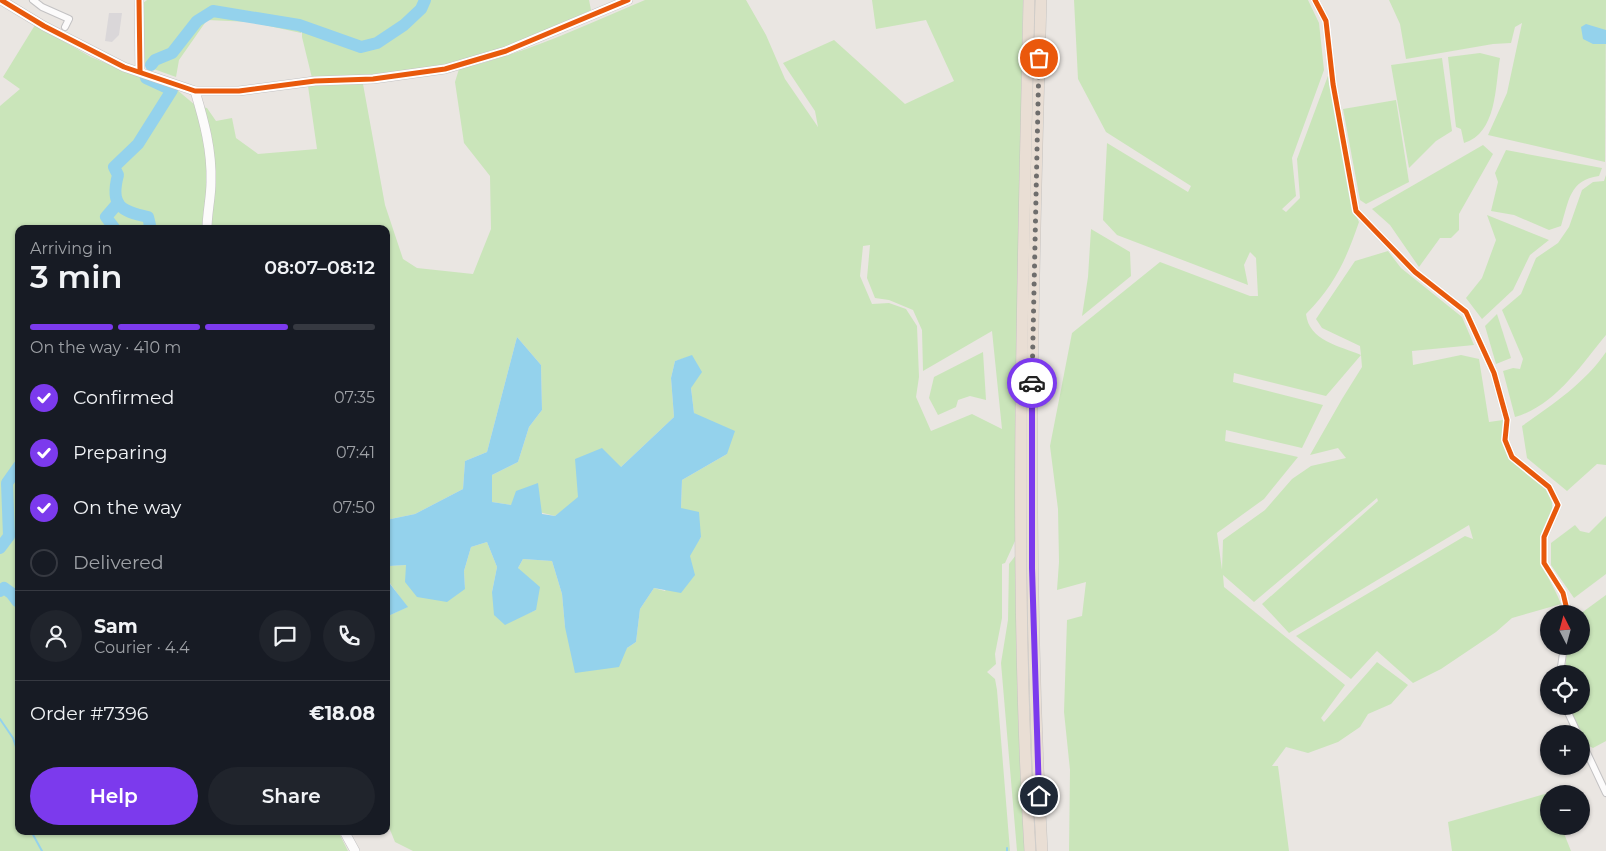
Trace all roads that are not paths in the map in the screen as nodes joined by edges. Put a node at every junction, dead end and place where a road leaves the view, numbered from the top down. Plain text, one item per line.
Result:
1 (33, 0) edge
2 (139, 0) edge
3 (628, 0) edge
4 (1029, 0) edge
5 (1041, 0) edge
6 (1315, 0) edge
7 (1, 2) edge
8 (65, 27) dead end
9 (140, 71) junction
10 (195, 91) junction
11 (207, 225) edge
12 (1566, 605) edge
13 (1590, 759) edge
14 (1606, 793) edge
15 (346, 835) edge
16 (354, 851) edge
17 (1030, 851) edge
18 (1042, 851) edge

1 - 8 street
2 - 9 street
3 - 10 street
4 - 17 highway
5 - 18 highway
6 - 12 street
7 - 9 street
9 - 10 street
10 - 11 street
13 - 14 street
15 - 16 street

